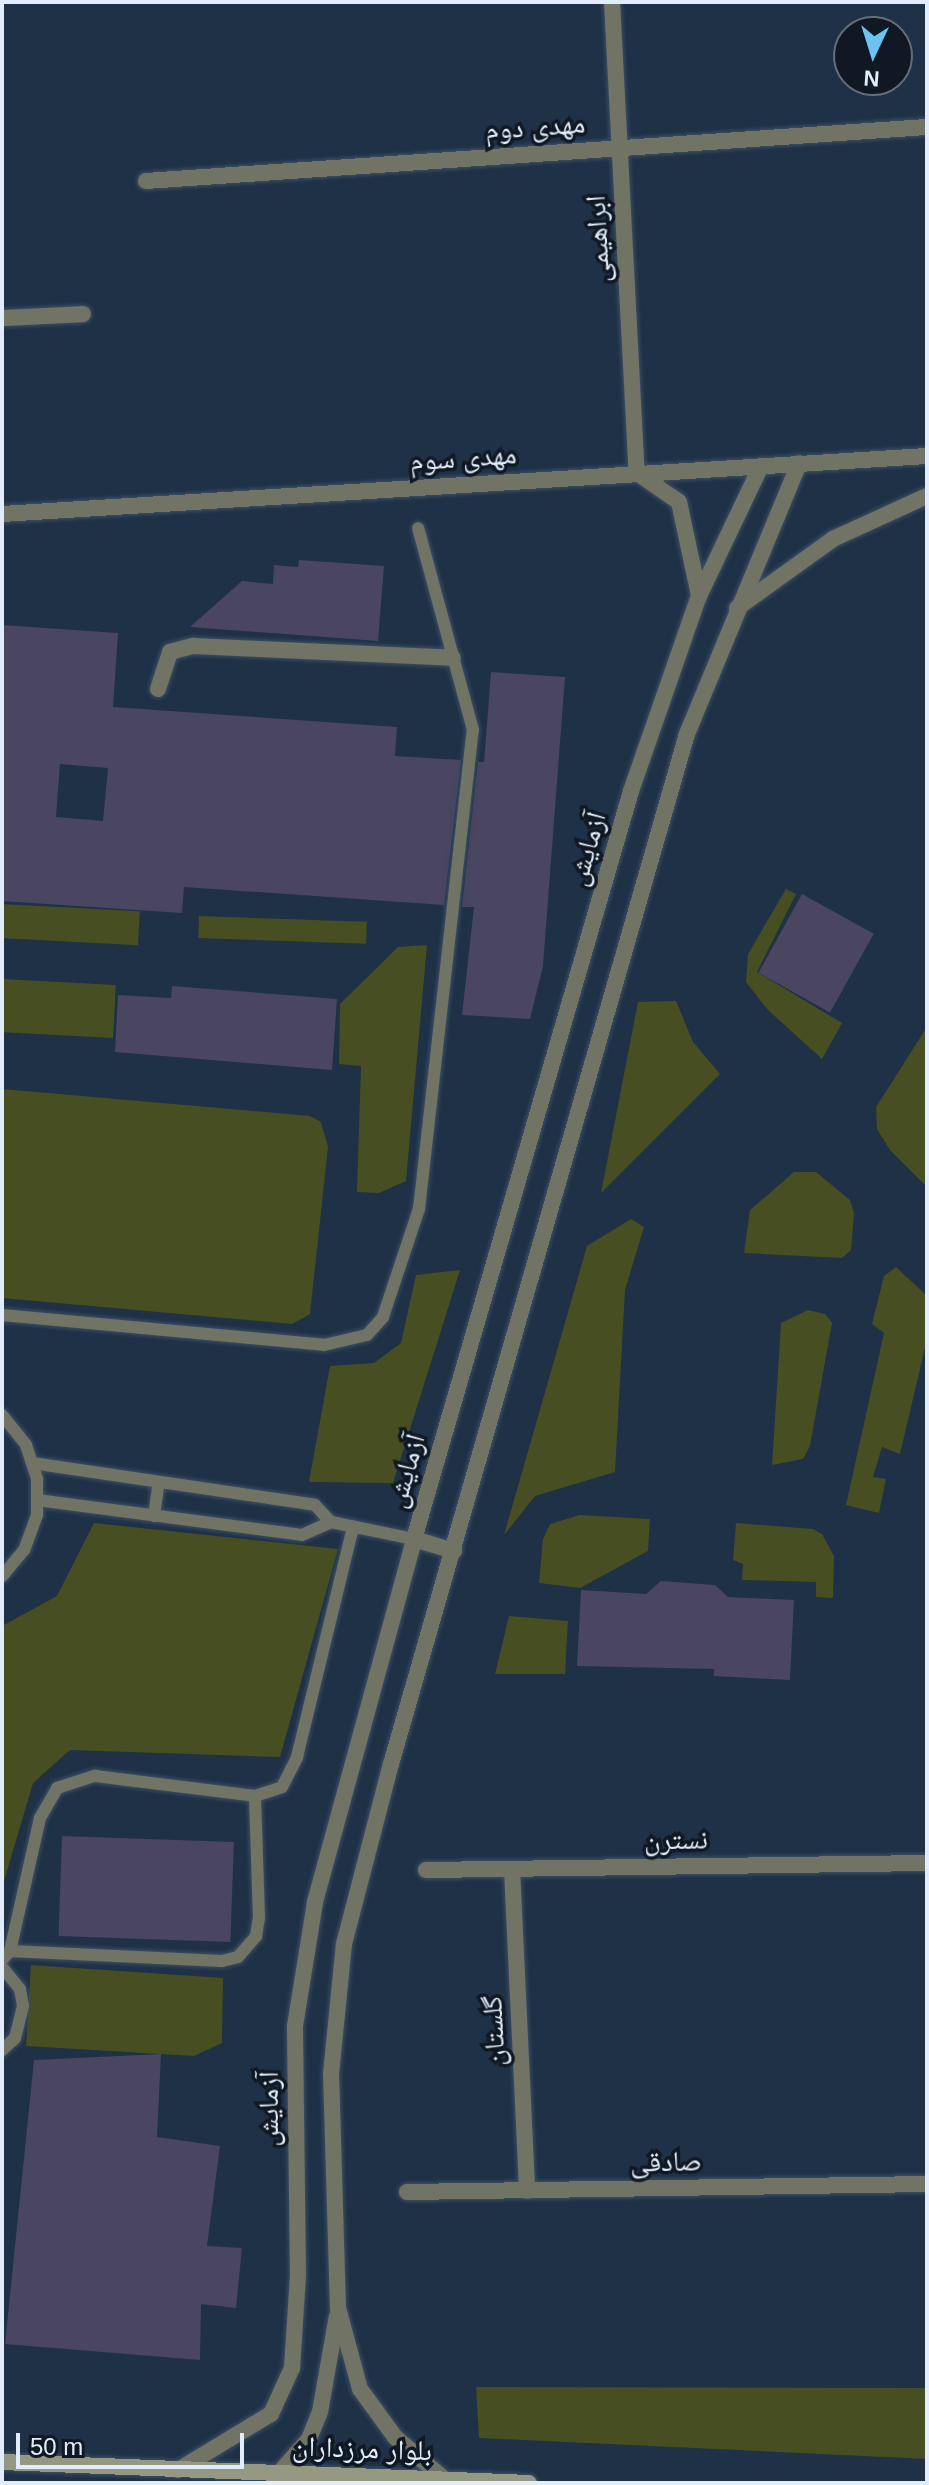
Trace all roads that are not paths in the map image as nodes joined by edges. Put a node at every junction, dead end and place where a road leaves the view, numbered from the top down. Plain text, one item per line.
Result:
1 (612, 2) edge
2 (927, 127) edge
3 (620, 147) junction
4 (146, 181) dead end
5 (83, 314) dead end
6 (2, 318) edge
7 (927, 456) edge
8 (799, 463) junction
9 (761, 466) junction
10 (637, 473) junction
11 (927, 496) edge
12 (2, 514) edge
13 (418, 528) dead end
14 (699, 596) junction
15 (736, 609) junction
16 (453, 658) junction
17 (158, 689) dead end
18 (2, 1315) edge
19 (2, 1415) edge
20 (32, 1463) junction
21 (159, 1482) junction
22 (37, 1500) junction
23 (154, 1516) junction
24 (331, 1522) junction
25 (353, 1527) junction
26 (414, 1539) junction
27 (454, 1551) junction
28 (2, 1576) edge
29 (255, 1796) junction
30 (927, 1863) edge
31 (512, 1869) junction
32 (426, 1870) dead end
33 (6, 1955) edge
34 (2, 1967) edge
35 (2, 2050) edge
36 (927, 2184) edge
37 (527, 2191) junction
38 (407, 2192) dead end
39 (338, 2308) junction
40 (2, 2462) edge
41 (178, 2470) junction
42 (442, 2477) junction
43 (276, 2478) edge
44 (529, 2483) edge

1 - 3 street, ابراهیمی
2 - 3 street, مهدی دوم
3 - 4 street, مهدی دوم
3 - 10 street, ابراهیمی
5 - 6 street
7 - 8 street, مهدی سوم
8 - 9 street, مهدی سوم
8 - 15 street
9 - 10 street, مهدی سوم
9 - 14 street, آزمایش
10 - 12 street, مهدی سوم
10 - 14 street
11 - 15 street
13 - 16 lane
14 - 26 street, آزمایش
15 - 27 street
16 - 17 street
16 - 18 lane
19 - 20 lane
20 - 21 lane
20 - 22 lane
21 - 23 lane
21 - 24 lane
22 - 23 lane
22 - 28 lane
23 - 24 lane
24 - 25 lane
25 - 26 lane
25 - 29 lane
26 - 27 street
26 - 41 street, آزمایش
27 - 39 street
29 - 33 lane
29 - 33 lane
30 - 31 street, نسترن
31 - 32 street, نسترن
31 - 37 street, گلستان
34 - 35 lane
36 - 37 street, صادقی
37 - 38 street, صادقی
39 - 42 street
39 - 43 street
40 - 41 main road, بلوار مرزداران
41 - 43 main road, بلوار مرزداران
42 - 43 main road, بلوار مرزداران
42 - 44 main road, بلوار مرزداران

